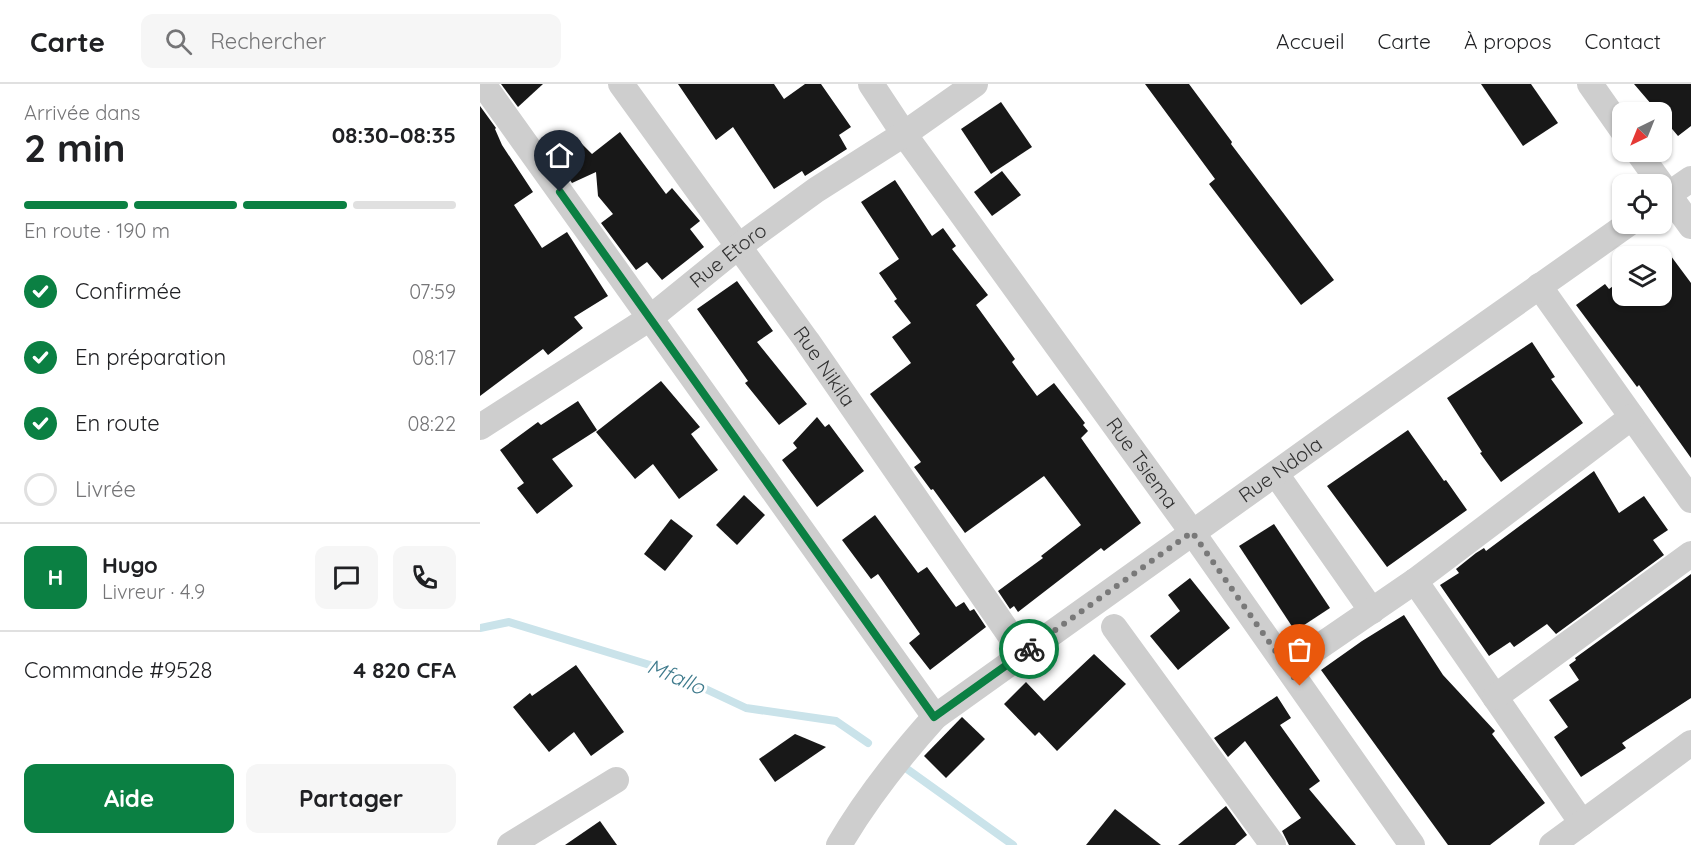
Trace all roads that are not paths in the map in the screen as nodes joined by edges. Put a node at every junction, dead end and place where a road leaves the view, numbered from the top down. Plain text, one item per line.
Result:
1 (483, 84) edge
2 (621, 84) edge
3 (871, 84) edge
4 (975, 84) edge
5 (1590, 84) edge
6 (1612, 115) edge
7 (904, 134) junction
8 (1691, 179) edge
9 (1672, 187) edge
10 (1672, 202) edge
11 (1691, 226) edge
12 (1614, 234) edge
13 (739, 246) junction
14 (1539, 286) junction
15 (650, 318) junction
16 (1632, 417) junction
17 (480, 427) edge
18 (1276, 474) junction
19 (1691, 500) edge
20 (1192, 532) junction
21 (1691, 554) edge
22 (1415, 580) junction
23 (1372, 611) junction
24 (1114, 627) dead end
25 (1023, 654) junction
26 (1288, 668) junction
27 (1495, 697) junction
28 (934, 717) junction
29 (1691, 743) edge
30 (616, 780) dead end
31 (1582, 824) junction
32 (510, 845) edge
33 (839, 845) edge
34 (1273, 845) edge
35 (1412, 845) edge
36 (1552, 845) edge

1 - 15 street
2 - 13 street, Rue Nikila
3 - 7 street, Rue Tsiema
4 - 7 street, Rue Etoro
5 - 6 street
7 - 13 street, Rue Etoro
7 - 20 street, Rue Tsiema
8 - 9 street
10 - 11 street
12 - 14 street, Rue Ndola
13 - 15 street, Rue Etoro
13 - 25 street, Rue Nikila
14 - 16 street
14 - 18 street, Rue Ndola
15 - 17 street, Rue Etoro
15 - 28 street
16 - 19 street
16 - 22 street
18 - 20 street, Rue Ndola
18 - 23 street
20 - 25 street, Rue Ndola
20 - 26 street, Rue Tsiema
21 - 27 street
22 - 23 street
22 - 27 street
23 - 26 street
24 - 34 street
25 - 28 street, Rue Ndola
26 - 35 street, Rue Tsiema
27 - 31 street
28 - 33 street, Rue Ndola
29 - 31 street
30 - 32 street
31 - 36 street

